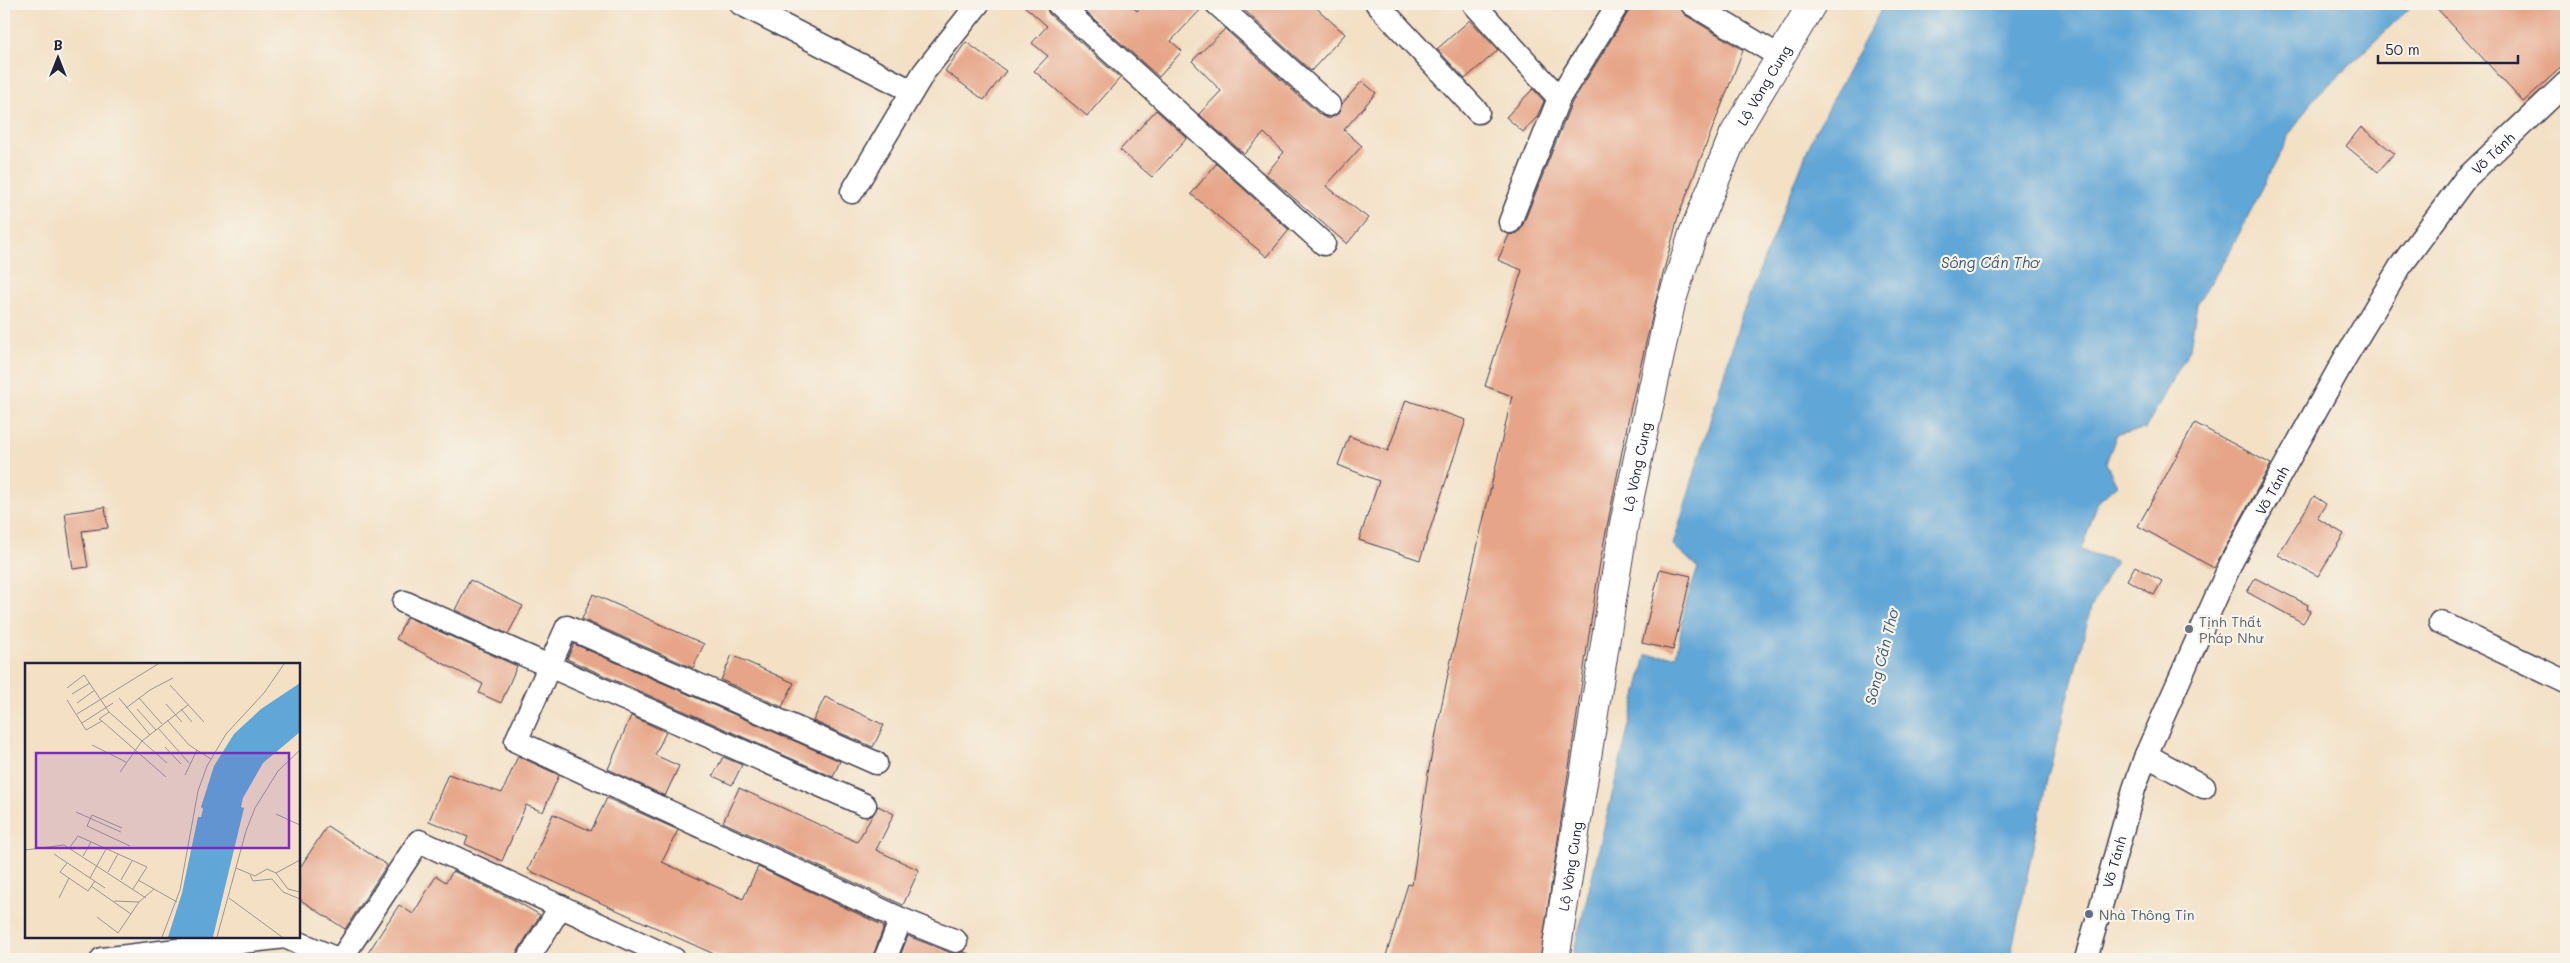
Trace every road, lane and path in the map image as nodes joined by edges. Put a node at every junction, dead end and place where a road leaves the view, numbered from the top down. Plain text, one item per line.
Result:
1 (741, 4) edge
2 (978, 4) edge
3 (1058, 4) edge
4 (1217, 4) edge
5 (1377, 4) edge
6 (1474, 4) edge
7 (1618, 4) edge
8 (1692, 4) edge
9 (1812, 4) edge
10 (1779, 56) junction
11 (2566, 82) edge
12 (912, 91) junction
13 (1559, 98) junction
14 (1329, 105) dead end
15 (1478, 112) dead end
16 (852, 192) dead end
17 (1510, 222) dead end
18 (1324, 244) dead end
19 (404, 602) dead end
20 (2440, 622) dead end
21 (549, 667) junction
22 (2566, 682) edge
23 (2146, 755) junction
24 (876, 763) dead end
25 (2204, 786) dead end
26 (865, 805) dead end
27 (561, 906) junction
28 (901, 919) junction
29 (277, 938) edge
30 (287, 938) edge
31 (956, 941) dead end
32 (102, 959) edge
33 (337, 959) edge
34 (341, 959) edge
35 (528, 959) edge
36 (674, 959) edge
37 (885, 959) edge
38 (1554, 959) edge
39 (2086, 959) edge

1 - 12 street
2 - 12 street
3 - 18 street
4 - 14 street
5 - 15 street
6 - 13 street
7 - 13 street
8 - 10 street
9 - 10 main road, Lộ Vòng Cung
10 - 38 main road, Lộ Vòng Cung
11 - 23 street, Võ Tánh
12 - 16 street
13 - 17 street
19 - 21 street
20 - 22 street
21 - 24 street
21 - 26 street
21 - 28 street
23 - 25 street
23 - 39 street, Võ Tánh
27 - 34 street
27 - 35 street
27 - 36 street
28 - 31 street
28 - 37 street
29 - 32 street
30 - 33 street

